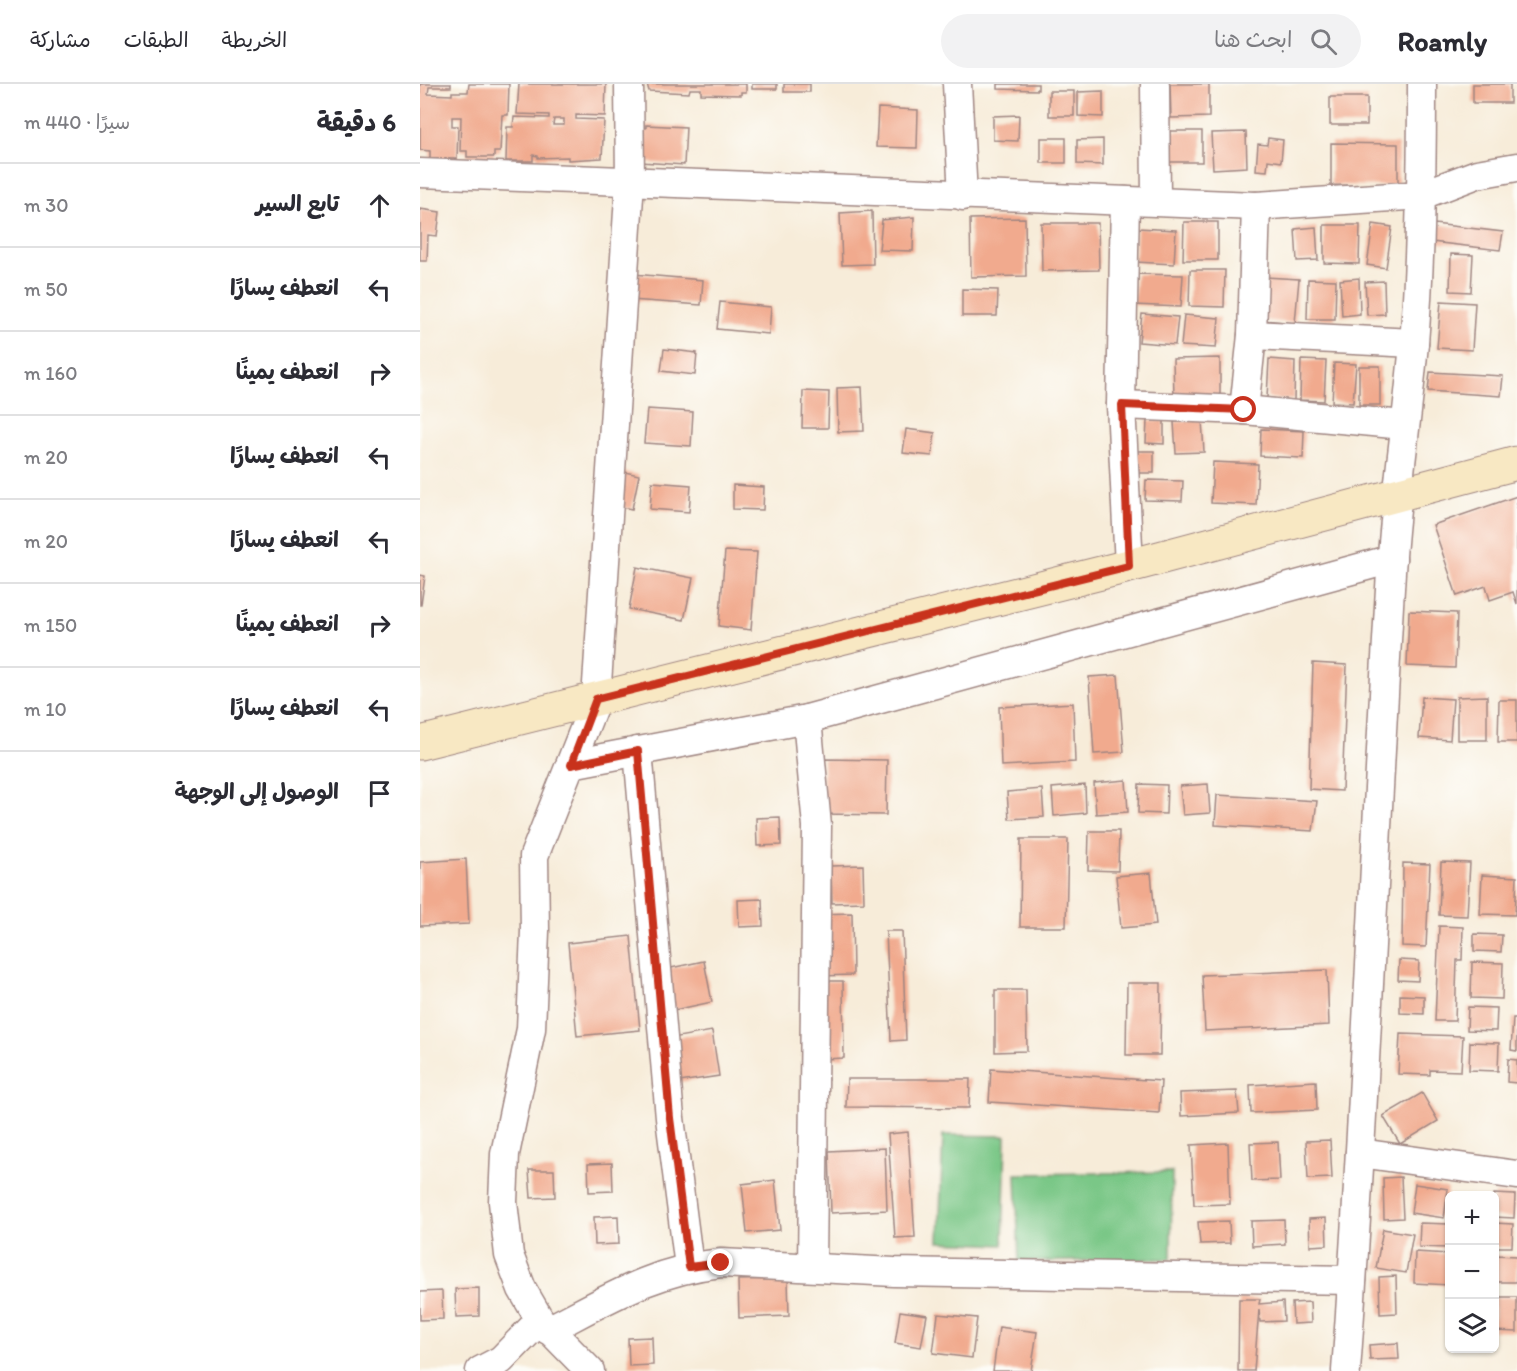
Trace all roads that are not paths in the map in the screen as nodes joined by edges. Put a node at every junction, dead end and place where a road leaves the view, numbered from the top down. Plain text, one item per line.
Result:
1 (628, 84) edge
2 (957, 84) edge
3 (1155, 84) edge
4 (1422, 84) edge
5 (1517, 167) edge
6 (420, 173) edge
7 (630, 181) junction
8 (1422, 195) junction
9 (963, 196) junction
10 (1156, 200) junction
11 (1125, 201) junction
12 (1256, 206) junction
13 (1252, 335) junction
14 (1414, 344) junction
15 (1122, 405) junction
16 (1244, 410) junction
17 (1404, 425) junction
18 (1517, 463) edge
19 (1396, 495) junction
20 (1392, 559) junction
21 (1129, 566) junction
22 (596, 699) junction
23 (807, 719) junction
24 (420, 743) edge
25 (638, 751) junction
26 (571, 765) junction
27 (1360, 1153) junction
28 (1517, 1175) edge
29 (689, 1267) junction
30 (812, 1267) junction
31 (1353, 1280) junction
32 (544, 1325) junction
33 (480, 1371) edge
34 (590, 1371) edge
35 (1347, 1371) edge

1 - 7 street
2 - 9 street
3 - 10 street
4 - 8 street
5 - 8 street
6 - 7 street
7 - 9 street
7 - 22 street
8 - 12 street
8 - 14 street
9 - 11 street
10 - 11 street
10 - 12 street
11 - 15 street
12 - 13 street
13 - 14 street
13 - 16 street
14 - 17 street
15 - 16 street
15 - 21 street
16 - 17 street
17 - 19 street
18 - 19 street
19 - 20 street
19 - 21 street
20 - 23 street
20 - 27 street
21 - 22 street
22 - 24 street
22 - 26 street
23 - 25 street
23 - 30 street
25 - 26 street
25 - 29 street
26 - 32 street
27 - 28 street
27 - 31 street
29 - 30 street
29 - 32 street
30 - 31 street
31 - 35 street
32 - 33 street
32 - 34 street

